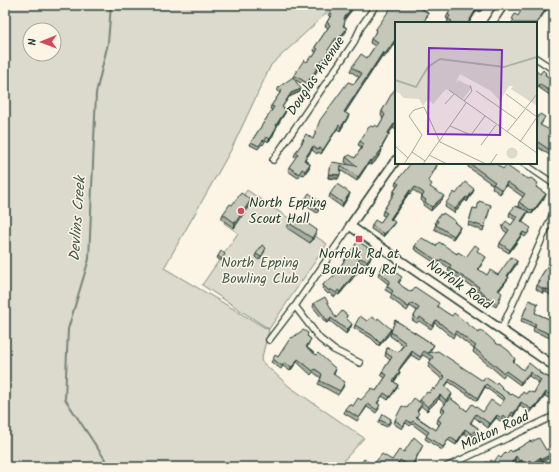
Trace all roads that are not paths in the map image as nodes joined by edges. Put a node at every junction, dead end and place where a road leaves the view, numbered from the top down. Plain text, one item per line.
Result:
1 (376, 5) edge
2 (503, 5) edge
3 (492, 22) edge
4 (537, 59) edge
5 (554, 70) edge
6 (273, 160) dead end
7 (395, 161) edge
8 (524, 164) edge
9 (554, 184) edge
10 (554, 212) edge
11 (350, 226) junction
12 (295, 306) junction
13 (501, 330) junction
14 (269, 340) dead end
15 (360, 363) dead end
16 (554, 366) edge
17 (554, 416) edge
18 (446, 467) edge

1 - 6 street, Douglas Avenue
2 - 3 street
4 - 5 street
7 - 11 street
8 - 9 street
10 - 13 street
11 - 12 street
11 - 13 street, Norfolk Road
12 - 14 street
12 - 15 street
13 - 16 street, Norfolk Road
17 - 18 street, Malton Road

